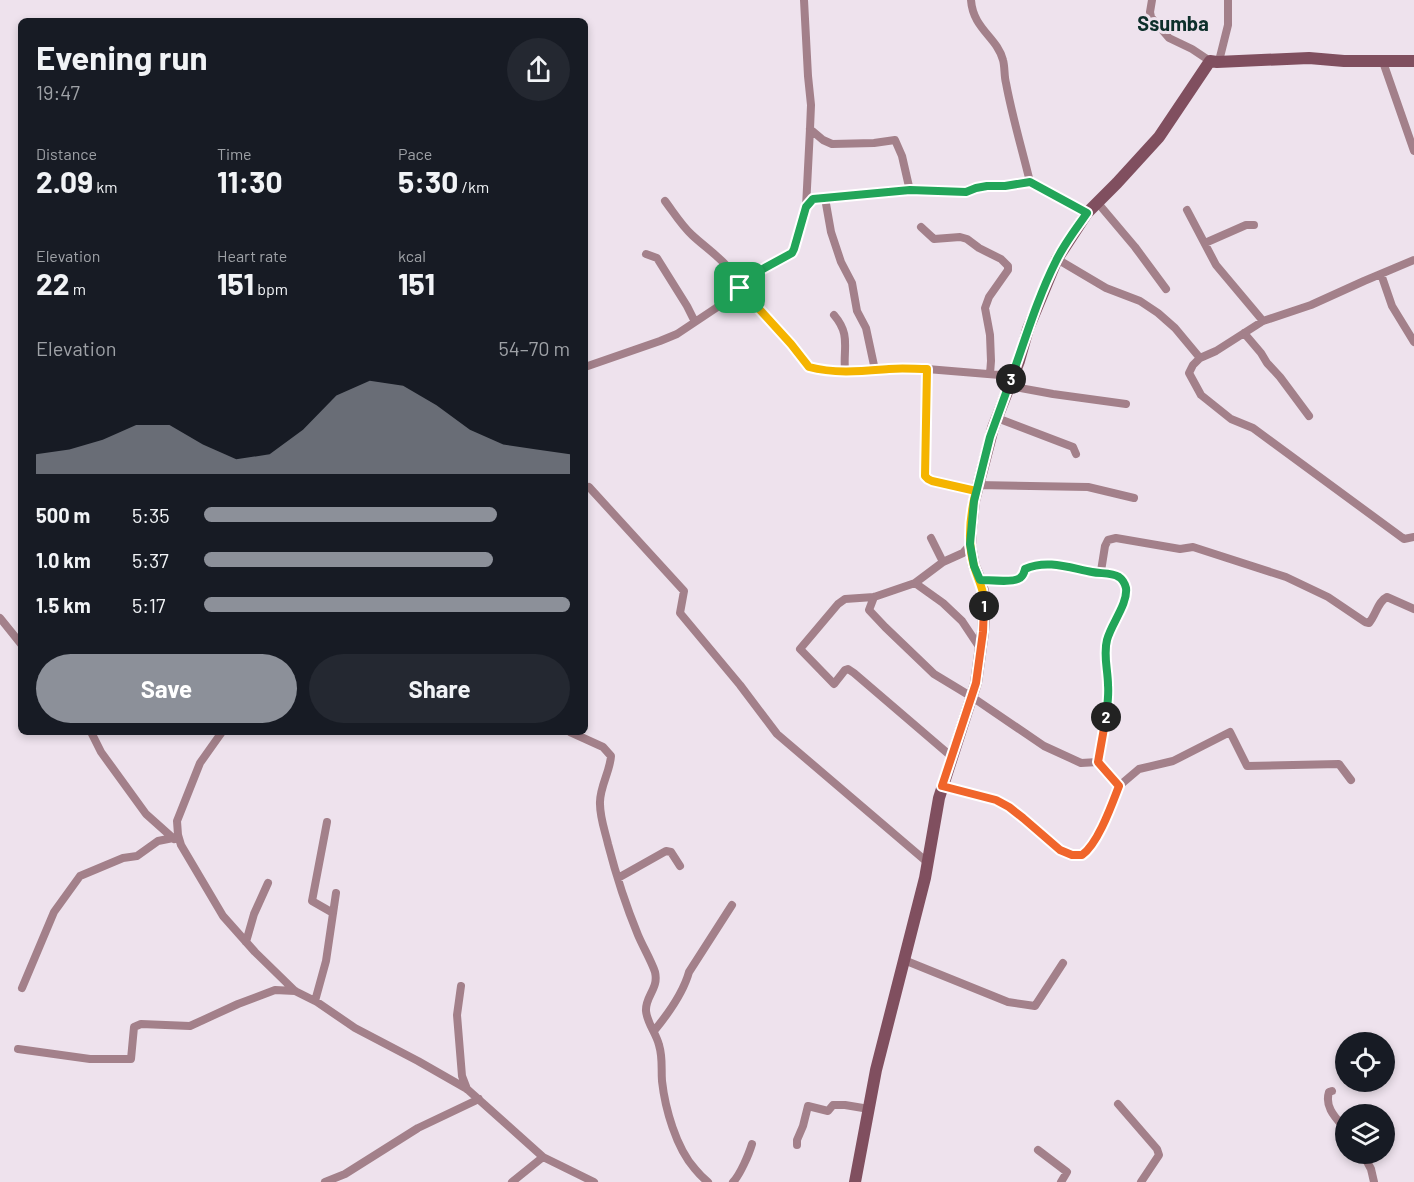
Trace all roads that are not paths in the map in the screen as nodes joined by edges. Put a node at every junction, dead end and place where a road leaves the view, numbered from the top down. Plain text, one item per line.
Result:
1 (804, 0) edge
2 (971, 0) edge
3 (1152, 0) edge
4 (1228, 0) edge
5 (1215, 61) junction
6 (1414, 61) edge
7 (1383, 62) junction
8 (810, 129) junction
9 (1414, 151) edge
10 (1030, 182) junction
11 (910, 190) junction
12 (825, 198) junction
13 (665, 201) dead end
14 (1096, 202) junction
15 (806, 207) junction
16 (1187, 210) dead end
17 (1087, 213) junction
18 (1254, 225) dead end
19 (921, 227) dead end
20 (1204, 243) junction
21 (646, 255) dead end
22 (1057, 259) junction
23 (1414, 260) edge
24 (1382, 274) junction
25 (740, 288) junction
26 (1166, 289) dead end
27 (834, 315) dead end
28 (1263, 321) junction
29 (695, 322) junction
30 (1244, 333) junction
31 (1414, 342) edge
32 (1200, 358) junction
33 (588, 366) edge
34 (927, 369) junction
35 (875, 370) junction
36 (845, 371) junction
37 (990, 374) junction
38 (1011, 381) junction
39 (1126, 404) dead end
40 (1309, 416) dead end
41 (997, 418) junction
42 (1076, 454) dead end
43 (589, 487) dead end
44 (977, 488) junction
45 (1134, 498) dead end
46 (1414, 537) edge
47 (931, 538) dead end
48 (970, 544) junction
49 (943, 562) junction
50 (1097, 573) junction
51 (980, 580) junction
52 (915, 584) junction
53 (874, 597) junction
54 (1414, 609) edge
55 (0, 618) edge
56 (18, 640) edge
57 (980, 648) junction
58 (972, 697) junction
59 (92, 735) edge
60 (220, 735) edge
61 (577, 735) edge
62 (952, 757) junction
63 (1098, 762) junction
64 (1351, 780) dead end
65 (942, 786) junction
66 (1119, 786) junction
67 (327, 822) dead end
68 (173, 838) junction
69 (181, 845) junction
70 (927, 862) junction
71 (680, 866) dead end
72 (618, 878) junction
73 (268, 883) dead end
74 (336, 893) dead end
75 (732, 905) dead end
76 (333, 913) junction
77 (246, 942) junction
78 (904, 960) junction
79 (1063, 963) dead end
80 (461, 986) dead end
81 (22, 988) dead end
82 (295, 991) junction
83 (315, 1001) junction
84 (654, 1031) junction
85 (18, 1049) dead end
86 (467, 1089) junction
87 (1332, 1091) dead end
88 (479, 1099) junction
89 (1118, 1104) dead end
90 (869, 1109) junction
91 (1335, 1117) edge
92 (752, 1144) dead end
93 (797, 1145) dead end
94 (1038, 1150) dead end
95 (543, 1156) junction
96 (1369, 1164) edge
97 (347, 1178) edge
98 (325, 1182) edge
99 (512, 1182) edge
100 (594, 1182) edge
101 (708, 1182) edge
102 (733, 1182) edge
103 (855, 1182) edge
104 (1061, 1182) edge
105 (1141, 1182) edge
106 (1374, 1182) edge

1 - 8 street
2 - 10 street
3 - 5 street
4 - 5 street
5 - 7 street
5 - 14 street
6 - 7 street
7 - 9 street
8 - 11 street
8 - 15 street
10 - 11 street
10 - 17 street
11 - 12 street
12 - 15 street
12 - 35 street
13 - 25 street
14 - 17 street
14 - 26 street
15 - 25 street
16 - 20 street
17 - 22 street
18 - 20 street
19 - 37 street
20 - 28 street
21 - 29 street
22 - 32 street
22 - 38 street
23 - 24 street
24 - 28 street
24 - 31 street
25 - 29 street
25 - 36 street
27 - 36 street
28 - 30 street
29 - 33 street
30 - 32 street
30 - 40 street
32 - 46 street
34 - 35 street
34 - 37 street
34 - 44 street
35 - 36 street
37 - 38 street
38 - 39 street
38 - 41 street
41 - 42 street
41 - 44 street
43 - 70 street
44 - 45 street
44 - 48 street
47 - 49 street
48 - 49 street
48 - 51 street
49 - 52 street
50 - 51 street
50 - 54 street
50 - 63 street
51 - 57 street
52 - 53 street
52 - 57 street
53 - 58 street
53 - 62 street
55 - 56 street
57 - 58 street
58 - 62 street
58 - 63 street
59 - 68 street
60 - 69 street
61 - 72 street
62 - 65 street
63 - 66 street
64 - 66 street
65 - 66 street
65 - 70 street
67 - 76 street
68 - 69 street
68 - 81 street
69 - 77 street
70 - 78 street
71 - 72 street
72 - 84 street
73 - 77 street
74 - 76 street
75 - 84 street
76 - 83 street
77 - 82 street
78 - 79 street
78 - 90 street
80 - 86 street
82 - 83 street
82 - 85 street
83 - 86 street
84 - 101 street
86 - 88 street
87 - 91 street
88 - 95 street
88 - 97 street
89 - 105 street
90 - 93 street
90 - 103 street
92 - 102 street
94 - 104 street
95 - 99 street
95 - 100 street
96 - 106 street
97 - 98 street

